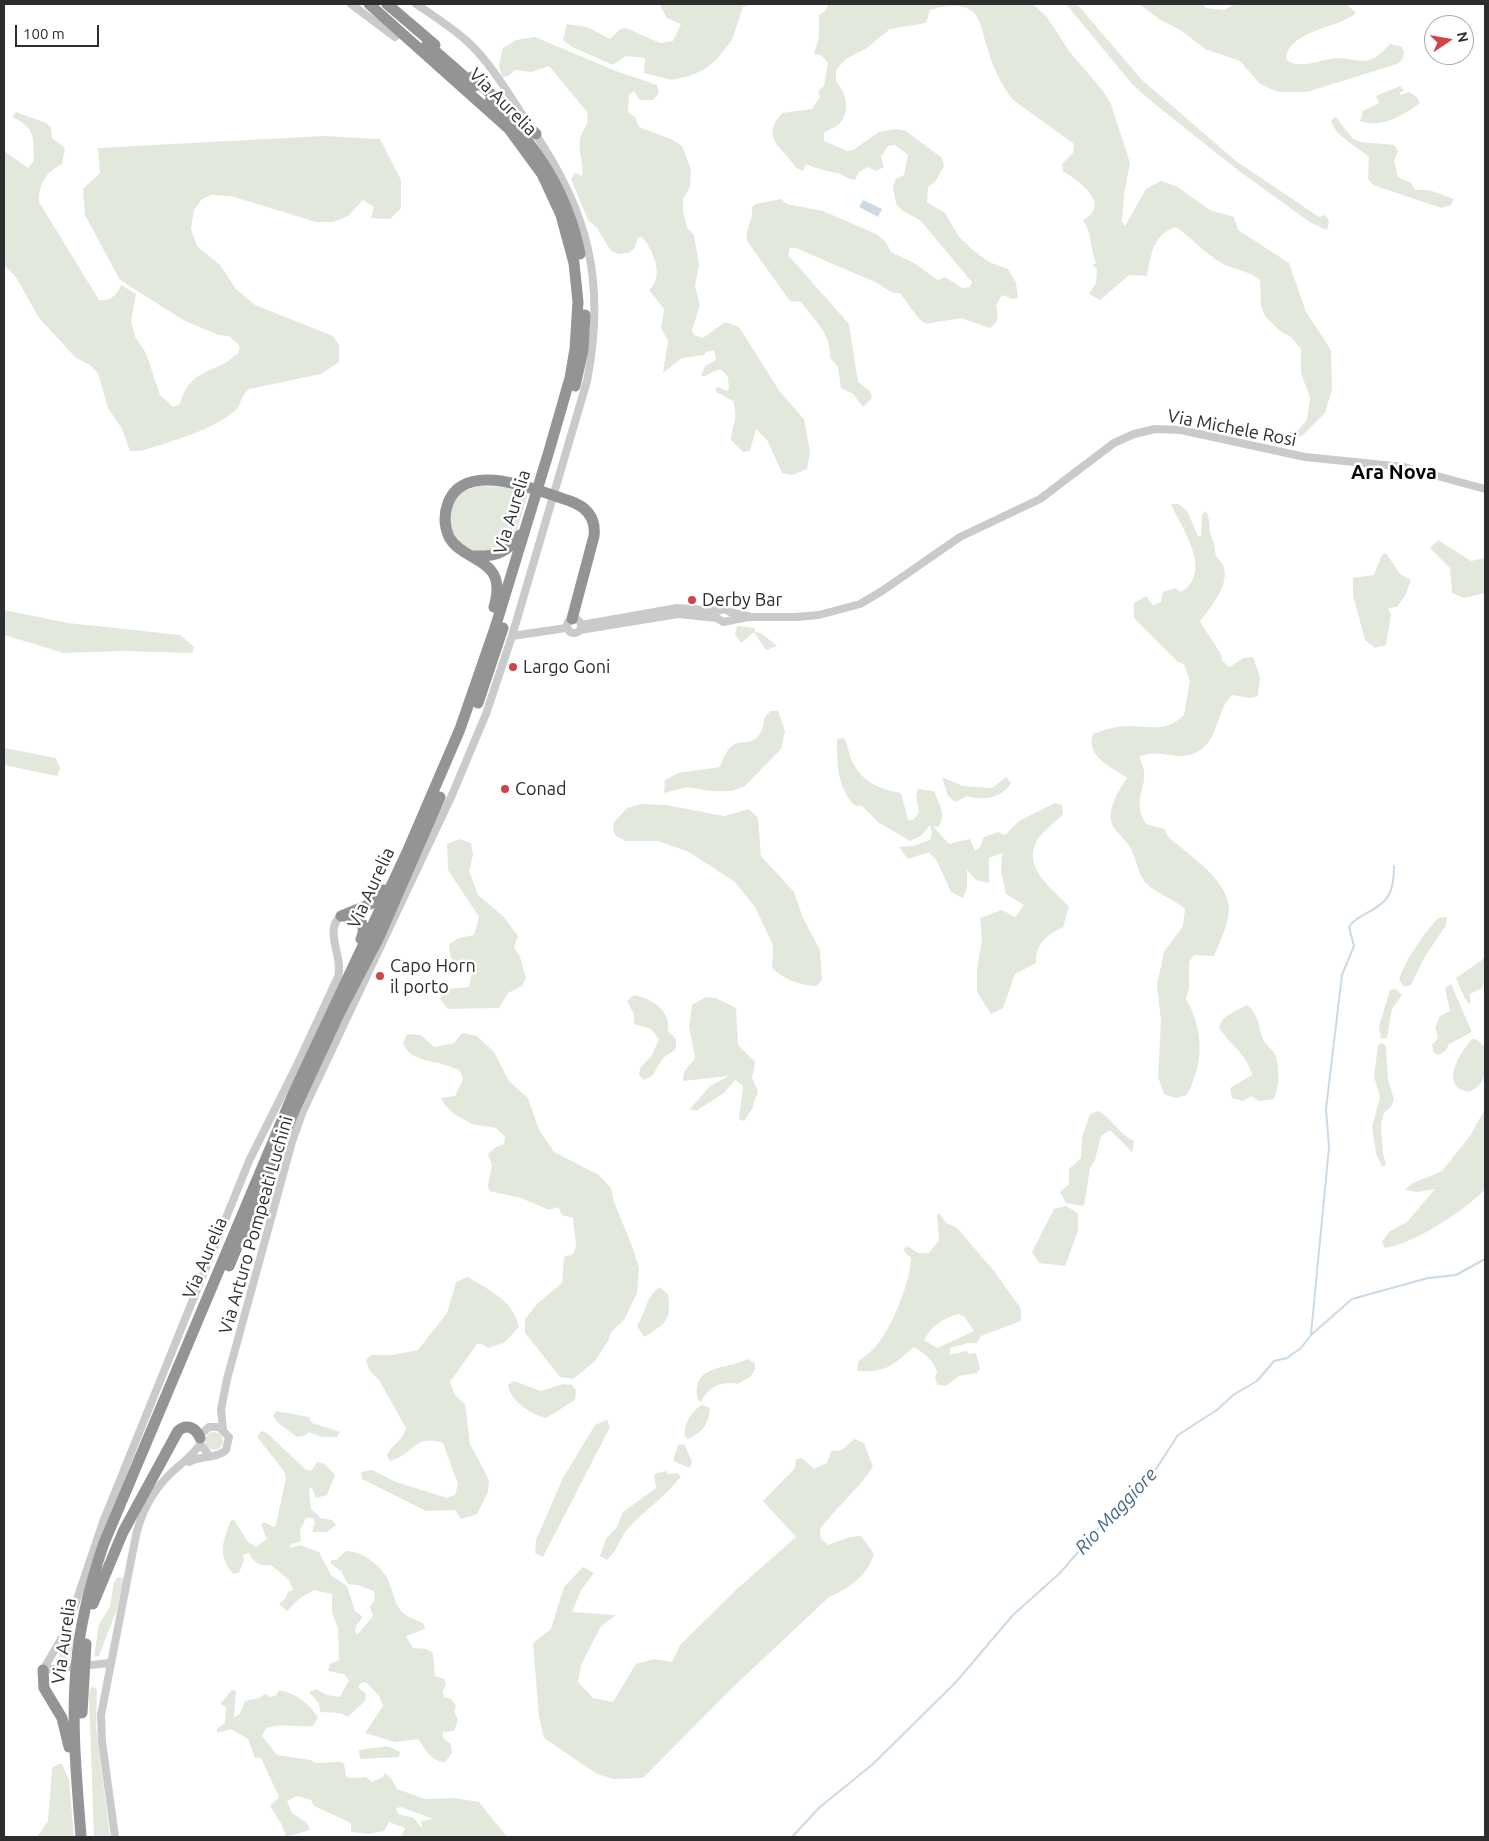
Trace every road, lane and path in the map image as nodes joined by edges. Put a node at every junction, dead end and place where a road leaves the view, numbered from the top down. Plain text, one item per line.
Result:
1 (350, 4) edge
2 (369, 4) edge
3 (380, 4) edge
4 (387, 4) edge
5 (416, 4) edge
6 (395, 37) joint
7 (437, 63) junction
8 (536, 134) junction
9 (1485, 489) edge
10 (524, 530) junction
11 (475, 556) junction
12 (498, 594) junction
13 (718, 614) junction
14 (729, 616) junction
15 (575, 626) junction
16 (512, 636) junction
17 (435, 789) junction
18 (408, 850) junction
19 (341, 916) junction
20 (348, 978) junction
21 (222, 1401) junction
22 (209, 1427) junction
23 (224, 1429) junction
24 (200, 1441) junction
25 (209, 1455) junction
26 (174, 1470) junction
27 (93, 1604) junction
28 (81, 1651) junction
29 (110, 1663) junction
30 (43, 1670) junction
31 (79, 1683) junction
32 (80, 1837) edge
33 (88, 1837) edge
34 (115, 1837) edge

1 - 6 street
2 - 7 highway, Via Aurelia
3 - 27 highway, Via Aurelia
4 - 8 highway
5 - 8 street, Via Arturo Pompeati Luchini
6 - 7 highway
7 - 10 highway, Via Aurelia
8 - 16 street, Via Arturo Pompeati Luchini
9 - 14 street, Via Michele Rosi
10 - 11 highway
10 - 12 highway
10 - 17 highway, Via Aurelia
11 - 12 highway
11 - 15 highway
12 - 17 highway
13 - 14 street, Via Michele Rosi
13 - 14 street, Via Michele Rosi
13 - 15 street, Via Michele Rosi
15 - 16 street, Via Michele Rosi
16 - 21 street, Via Arturo Pompeati Luchini
17 - 18 highway, Via Aurelia
18 - 19 highway
18 - 20 highway, Via Aurelia
19 - 20 highway
19 - 30 street
20 - 28 highway, Via Aurelia
21 - 22 street, Via Arturo Pompeati Luchini
21 - 23 street, Via Arturo Pompeati Luchini
22 - 23 street
22 - 24 street
23 - 25 street
24 - 25 street
24 - 26 street
24 - 27 highway
25 - 26 street
26 - 29 street
27 - 28 highway, Via Aurelia
28 - 31 highway, Via Aurelia
29 - 30 street
29 - 34 street
30 - 32 highway
31 - 32 highway, Via Aurelia
31 - 33 highway, Via Aurelia

